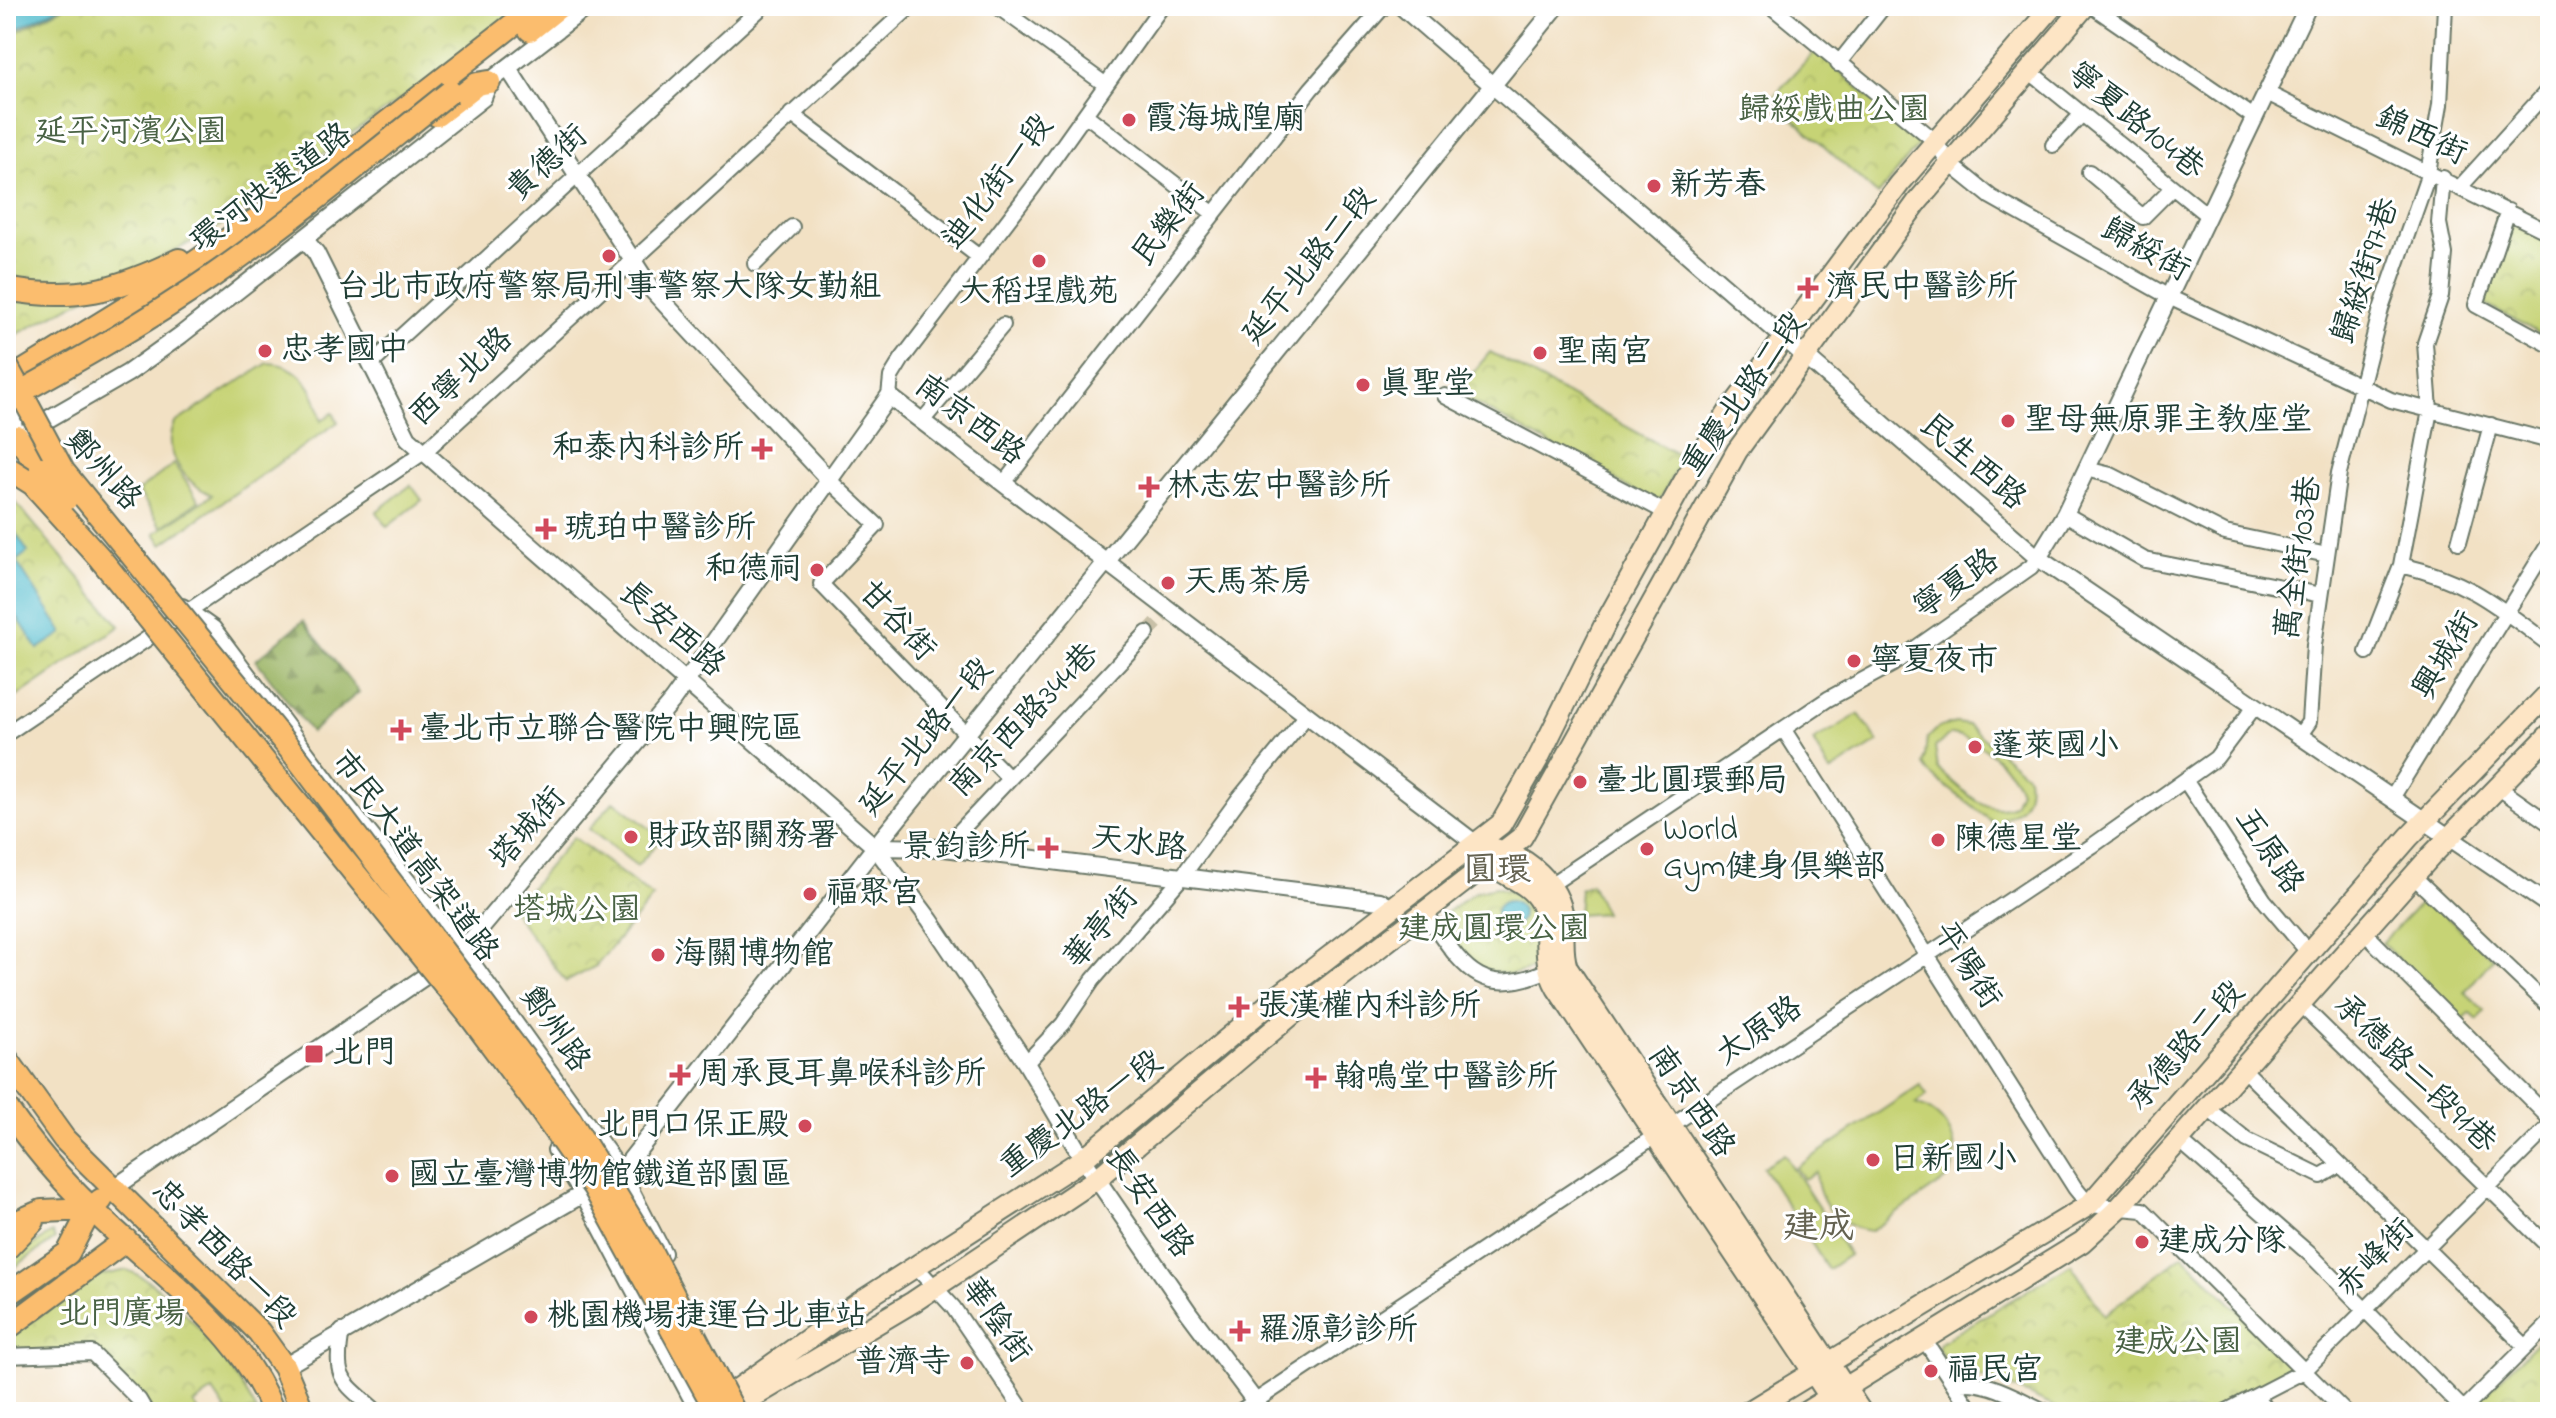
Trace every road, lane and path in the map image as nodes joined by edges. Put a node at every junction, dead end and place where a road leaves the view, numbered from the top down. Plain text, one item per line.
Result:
1 (537, 6) edge
2 (560, 6) edge
3 (588, 6) edge
4 (763, 6) edge
5 (911, 6) edge
6 (997, 6) edge
7 (1162, 6) edge
8 (1384, 6) edge
9 (1401, 6) edge
10 (1557, 6) edge
11 (1771, 6) edge
12 (1884, 6) edge
13 (2053, 6) edge
14 (2085, 6) edge
15 (2092, 6) edge
16 (2308, 6) edge
17 (2445, 6) edge
18 (1838, 64) junction
19 (508, 68) junction
20 (2029, 71) junction
21 (489, 82) junction
22 (1106, 85) junction
23 (1493, 86) junction
24 (2550, 88) edge
25 (2267, 93) junction
26 (791, 114) junction
27 (2082, 114) junction
28 (1086, 115) junction
29 (2255, 118) junction
30 (1935, 141) junction
31 (2053, 145) dead end
32 (1949, 163) junction
33 (2428, 171) junction
34 (2089, 172) dead end
35 (577, 176) junction
36 (2443, 178) junction
37 (2461, 186) junction
38 (2171, 189) junction
39 (2508, 211) junction
40 (1214, 214) junction
41 (2207, 215) junction
42 (792, 227) dead end
43 (2550, 233) edge
44 (234, 234) junction
45 (304, 239) junction
46 (978, 256) junction
47 (631, 259) junction
48 (755, 264) dead end
49 (6, 289) edge
50 (2171, 298) junction
51 (1003, 325) dead end
52 (1786, 336) junction
53 (2550, 345) edge
54 (1808, 355) junction
55 (371, 364) junction
56 (6, 367) edge
57 (6, 382) edge
58 (2359, 388) junction
59 (6, 389) edge
60 (889, 396) junction
61 (1445, 396) dead end
62 (6, 400) edge
63 (2430, 410) junction
64 (923, 420) junction
65 (2491, 425) junction
66 (10, 441) edge
67 (2550, 441) edge
68 (424, 452) junction
69 (6, 467) edge
70 (2086, 469) junction
71 (830, 481) junction
72 (1004, 483) junction
73 (1667, 513) junction
74 (2065, 514) junction
75 (2459, 542) dead end
76 (2550, 542) edge
77 (2327, 555) junction
78 (2038, 558) junction
79 (1106, 563) junction
80 (2401, 565) junction
81 (2321, 595) junction
82 (187, 613) junction
83 (2506, 613) junction
84 (1147, 633) tunnel mouth
85 (152, 637) junction
86 (2550, 645) edge
87 (2367, 652) dead end
88 (687, 680) junction
89 (2550, 692) edge
90 (2255, 706) junction
91 (279, 714) junction
92 (1307, 715) junction
93 (1784, 730) junction
94 (6, 734) edge
95 (2550, 734) edge
96 (965, 736) junction
97 (2299, 736) junction
98 (244, 751) junction
99 (1008, 777) junction
100 (2185, 780) junction
101 (2499, 788) junction
102 (2392, 798) junction
103 (2426, 822) junction
104 (332, 823) junction
105 (2550, 824) edge
106 (2450, 838) junction
107 (1476, 844) junction
108 (875, 847) junction
109 (944, 848) junction
110 (1496, 857) junction
111 (2413, 876) junction
112 (1181, 878) junction
113 (1550, 885) junction
114 (420, 895) junction
115 (2550, 906) edge
116 (1393, 909) junction
117 (1424, 911) junction
118 (428, 927) junction
119 (391, 929) junction
120 (2363, 931) junction
121 (461, 948) junction
122 (416, 951) junction
123 (2308, 952) junction
124 (1926, 954) junction
125 (1548, 970) junction
126 (427, 975) junction
127 (2545, 1003) edge
128 (2300, 1004) junction
129 (6, 1058) edge
130 (1026, 1063) junction
131 (2242, 1068) junction
132 (6, 1107) edge
133 (2207, 1108) junction
134 (2550, 1122) edge
135 (1665, 1131) junction
136 (2179, 1140) junction
137 (1083, 1159) junction
138 (2340, 1165) junction
139 (621, 1172) junction
140 (1098, 1178) junction
141 (2488, 1187) junction
142 (114, 1188) junction
143 (583, 1193) junction
144 (2089, 1205) junction
145 (2119, 1208) junction
146 (91, 1209) junction
147 (42, 1211) junction
148 (6, 1227) edge
149 (126, 1240) junction
150 (2550, 1248) edge
151 (6, 1249) edge
152 (2426, 1249) junction
153 (915, 1266) junction
154 (937, 1286) junction
155 (6, 1296) edge
156 (2365, 1310) junction
157 (2550, 1323) edge
158 (6, 1329) edge
159 (342, 1331) junction
160 (1923, 1338) junction
161 (2526, 1347) junction
162 (6, 1356) edge
163 (284, 1367) junction
164 (1820, 1367) junction
165 (2304, 1371) junction
166 (1954, 1384) junction
167 (2257, 1396) junction
168 (1838, 1398) edge
169 (1259, 1406) edge
170 (726, 1408) edge
171 (2462, 1411) edge
172 (146, 1412) edge
173 (273, 1412) edge
174 (303, 1412) edge
175 (377, 1412) edge
176 (1024, 1412) edge
177 (1239, 1412) edge
178 (1748, 1412) edge
179 (1806, 1412) edge
180 (1861, 1412) edge
181 (1972, 1412) edge
182 (2047, 1412) edge
183 (2225, 1412) edge
184 (2268, 1412) edge
185 (2345, 1412) edge

1 - 44 main road, 環河快速道路
2 - 62 main road, 環河快速道路, bridge
3 - 19 street
4 - 35 street, 貴德街
5 - 26 street, 西寧北路
6 - 22 street
7 - 22 street, 迪化街一段
8 - 40 street, 民樂街
9 - 23 street, 民生西路
10 - 23 street, 延平北路二段
11 - 18 street, 歸綏街
12 - 18 street
13 - 30 main road, 重慶北路二段
14 - 20 main road, 重慶北路二段
15 - 29 street
16 - 25 street, 寧夏路
17 - 33 street, 歸綏街97巷
18 - 30 street, 歸綏街
19 - 21 street
19 - 35 street
20 - 27 street, 寧夏路104巷
20 - 32 main road, 重慶北路二段
21 - 45 street
21 - 56 main road, bridge
22 - 28 street, 迪化街一段
23 - 52 street, 民生西路
23 - 79 street, 延平北路二段
24 - 37 street
25 - 29 street, 寧夏路
25 - 33 street, 錦西街
26 - 46 street
26 - 47 street, 西寧北路
27 - 31 street
27 - 38 street, 寧夏路104巷
28 - 40 street
28 - 46 street, 迪化街一段
29 - 41 street, 寧夏路
30 - 32 street, 歸綏街
30 - 52 main road, 重慶北路二段
32 - 50 street, 歸綏街
32 - 54 main road, 重慶北路二段
33 - 36 street, 錦西街
33 - 58 street, 歸綏街97巷
34 - 38 street
35 - 47 street
35 - 55 street, 貴德街
36 - 37 street, 錦西街
36 - 63 street
37 - 39 street, 錦西街
38 - 41 street, 寧夏路104巷
39 - 43 street, 錦西街
39 - 53 street
40 - 72 street, 民樂街
41 - 50 street, 寧夏路
42 - 48 street
44 - 49 main road
44 - 57 main road, 環河快速道路
45 - 55 street, 長安西路
45 - 66 street
46 - 60 street, 迪化街一段
47 - 68 street, 西寧北路
47 - 71 street
50 - 58 street, 歸綏街
50 - 70 street, 寧夏路
51 - 64 street
52 - 54 street, 民生西路
52 - 73 main road, 重慶北路二段
54 - 78 street, 民生西路
54 - 110 main road, 重慶北路二段
55 - 68 street, 長安西路
56 - 118 main road, 市民大道高架道路, bridge
58 - 63 street, 歸綏街
58 - 77 street, 萬全街103巷
59 - 66 street
60 - 64 street, 南京西路
60 - 71 street, 南京西路
61 - 73 street
63 - 65 street, 歸綏街
63 - 80 street
64 - 72 street, 南京西路
65 - 67 street, 歸綏街
65 - 75 street
66 - 82 street, 鄭州路
66 - 85 street, 鄭州路
66 - 104 main road, bridge
68 - 82 street, 西寧北路
68 - 88 street, 長安西路
69 - 122 main road, 市民大道高架道路, bridge
70 - 74 street, 寧夏路
70 - 77 street
71 - 88 street, 塔城街
71 - 96 street, 甘谷街
72 - 79 street, 南京西路
73 - 107 main road, 重慶北路二段
74 - 78 street, 寧夏路
74 - 81 street
76 - 83 street, 興城街
77 - 81 street, 萬全街103巷
78 - 90 street, 民生西路
78 - 93 street, 寧夏路
79 - 92 street, 南京西路
79 - 96 street, 延平北路一段
80 - 83 street
80 - 87 street
81 - 97 street, 萬全街103巷
82 - 85 street, 西寧北路
82 - 91 street, 鄭州路
83 - 86 street
83 - 102 street, 興城街
84 - 99 street, 南京西路344巷
85 - 94 street, 西寧北路
85 - 98 street, 鄭州路
88 - 108 street, 長安西路
88 - 121 street, 塔城街
89 - 103 main road, 承德路二段
90 - 97 street, 民生西路
90 - 100 street, 太原路
91 - 98 street
91 - 114 street, 鄭州路
92 - 107 street, 南京西路
92 - 112 street, 華亭街
93 - 113 street, 寧夏路
93 - 124 street, 平陽街
95 - 101 main road, 承德路二段
96 - 99 street
96 - 108 street, 延平北路一段
97 - 102 street, 民生西路
98 - 119 street, 鄭州路
99 - 109 street, 南京西路344巷
100 - 123 street, 五原路
100 - 124 street, 太原路
101 - 105 street
101 - 106 main road, 承德路二段
102 - 103 street, 民生西路
103 - 106 street, 民生西路
103 - 123 main road, 承德路二段
104 - 118 main road, bridge
104 - 122 main road, bridge
106 - 111 main road, 承德路二段
106 - 115 street, 民生西路
107 - 110 main road, 南京西路
107 - 116 main road, 重慶北路一段
108 - 109 street, 天水路
108 - 130 street, 長安西路
108 - 139 street, 延平北路一段
109 - 112 street, 天水路
110 - 113 main road, 南京西路
110 - 117 main road, 重慶北路一段
110 - 125 main road, 南京西路
111 - 120 main road, 承德路二段
111 - 127 street
112 - 116 street, 天水路
112 - 130 street, 華亭街
113 - 135 main road, 南京西路
114 - 119 street
114 - 121 street, 鄭州路
116 - 137 main road, 重慶北路一段
117 - 125 street
117 - 140 main road, 重慶北路一段
118 - 170 main road, 市民大道高架道路, bridge
119 - 126 street, 鄭州路
120 - 128 main road, 承德路二段
120 - 134 street
121 - 126 street, 塔城街
121 - 139 street, 鄭州路
122 - 170 main road, 市民大道高架道路, bridge
123 - 144 main road, 承德路二段
124 - 135 street, 太原路
124 - 144 street, 平陽街
125 - 135 main road, 南京西路
126 - 142 street, 塔城街
126 - 143 street, 鄭州路
128 - 131 main road, 承德路二段
128 - 141 street, 承德路二段91巷
129 - 142 main road, 忠孝西路一段
130 - 137 street, 長安西路
131 - 133 main road, 承德路二段
131 - 138 street
132 - 146 main road, 忠孝西路一段
133 - 136 main road, 承德路二段
133 - 138 street
134 - 141 street, 赤峰街
135 - 164 main road, 南京西路
135 - 169 street, 太原路
136 - 145 main road, 承德路二段
136 - 156 street
137 - 140 street, 長安西路
137 - 153 main road, 重慶北路一段
138 - 152 street
139 - 143 street, 延平北路一段
139 - 170 street, 鄭州路
140 - 154 main road, 重慶北路一段
140 - 169 street, 長安西路
141 - 150 street, 承德路二段91巷
141 - 152 street, 赤峰街
142 - 146 main road
142 - 163 main road, 忠孝西路一段
143 - 159 street, 延平北路一段
143 - 170 street, 鄭州路
144 - 145 street
144 - 164 main road, 承德路二段
145 - 160 main road, 承德路二段
145 - 165 street
146 - 147 main road
146 - 149 main road, 忠孝西路一段
146 - 155 main road
147 - 148 main road
147 - 151 main road
149 - 158 main road
149 - 173 main road, 忠孝西路一段
152 - 156 street, 赤峰街
152 - 161 street
153 - 154 street, 華陰街
153 - 170 main road, 重慶北路一段
154 - 170 main road, 重慶北路一段
154 - 176 street, 華陰街
156 - 165 street, 赤峰街
156 - 171 street
157 - 161 street
159 - 163 street, 延平北路一段
159 - 175 street
160 - 166 street
160 - 168 main road, 承德路二段
161 - 171 street
162 - 172 street
163 - 174 main road, 忠孝西路一段
164 - 168 main road, 南京西路
164 - 178 main road, 承德路二段
165 - 167 street, 赤峰街
165 - 185 street
166 - 181 street
166 - 182 street
167 - 183 street, 赤峰街
167 - 184 street
168 - 179 main road, 承德路二段
168 - 180 main road, 南京西路
169 - 177 street, 太原路

